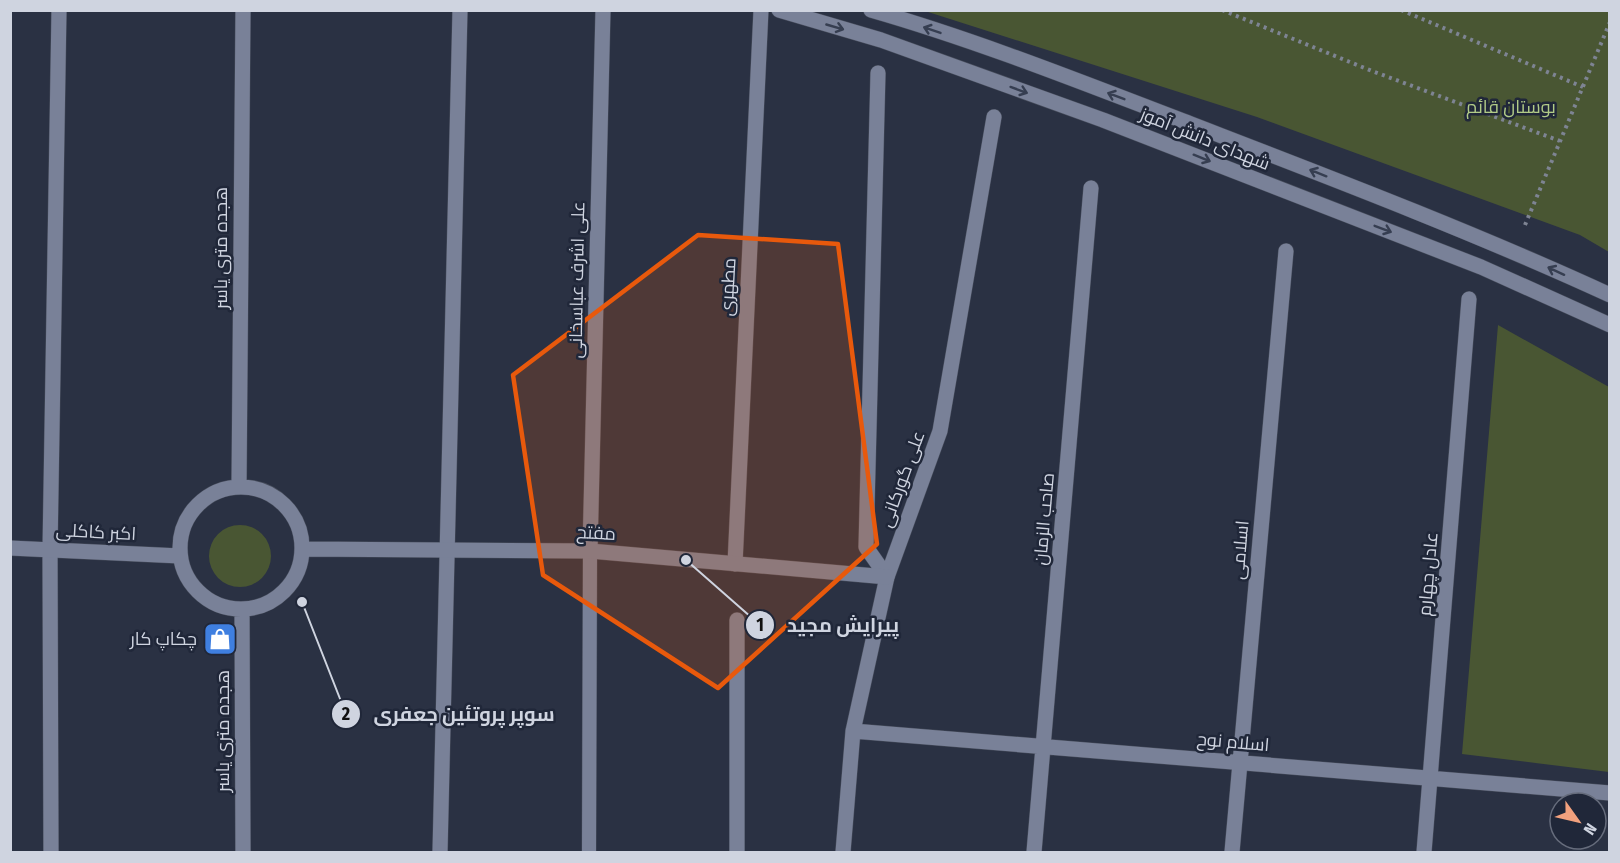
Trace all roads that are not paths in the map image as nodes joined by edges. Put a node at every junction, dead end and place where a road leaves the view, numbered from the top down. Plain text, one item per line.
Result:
1 (59, 10) edge
2 (243, 10) edge
3 (460, 10) edge
4 (603, 10) edge
5 (761, 10) edge
6 (778, 10) edge
7 (871, 10) edge
8 (879, 73) dead end
9 (994, 117) dead end
10 (1091, 188) dead end
11 (1286, 250) dead end
12 (1610, 295) edge
13 (1469, 299) dead end
14 (1610, 325) edge
15 (239, 486) junction
16 (10, 548) edge
17 (303, 549) junction
18 (50, 550) junction
19 (446, 551) junction
20 (590, 551) junction
21 (180, 556) junction
22 (735, 564) junction
23 (887, 577) junction
24 (242, 609) junction
25 (738, 620) dead end
26 (853, 731) junction
27 (1045, 745) junction
28 (1240, 762) junction
29 (1431, 778) junction
30 (1610, 793) edge
31 (51, 852) edge
32 (243, 852) edge
33 (440, 852) edge
34 (589, 852) edge
35 (737, 852) edge
36 (843, 852) edge
37 (1034, 852) edge
38 (1232, 852) edge
39 (1424, 852) edge

1 - 18 street
2 - 15 street, هجده متری یاسر
3 - 19 street
4 - 20 street, علی اشرف عباسخانی
5 - 22 street, مطهری
6 -> 14 street, شهدای دانش آموز
12 -> 7 street
8 - 23 street
9 - 23 street, علی گورکانی
10 - 27 street, صاحب الزمان
11 - 28 street, اسلامی
13 - 29 street, عادل چهارم
15 - 17 street
15 - 21 street
16 - 18 street, اکبر کاکلی
17 - 19 street, مفتح
17 - 24 street
18 - 21 street, اکبر کاکلی
18 - 31 street
19 - 20 street, مفتح
19 - 33 street
20 - 22 street, مفتح
20 - 34 lane
21 - 24 street
22 - 23 street, مفتح
23 - 26 street, علی گورکانی
24 - 32 street, هجده متری یاسر
25 - 35 street
26 - 27 street, اسلام نوح
26 - 36 street, علی گورکانی
27 - 28 street, اسلام نوح
27 - 37 street, صاحب الزمان
28 - 29 street, اسلام نوح
28 - 38 street, اسلامی
29 - 30 street, اسلام نوح
29 - 39 street, عادل چهارم

